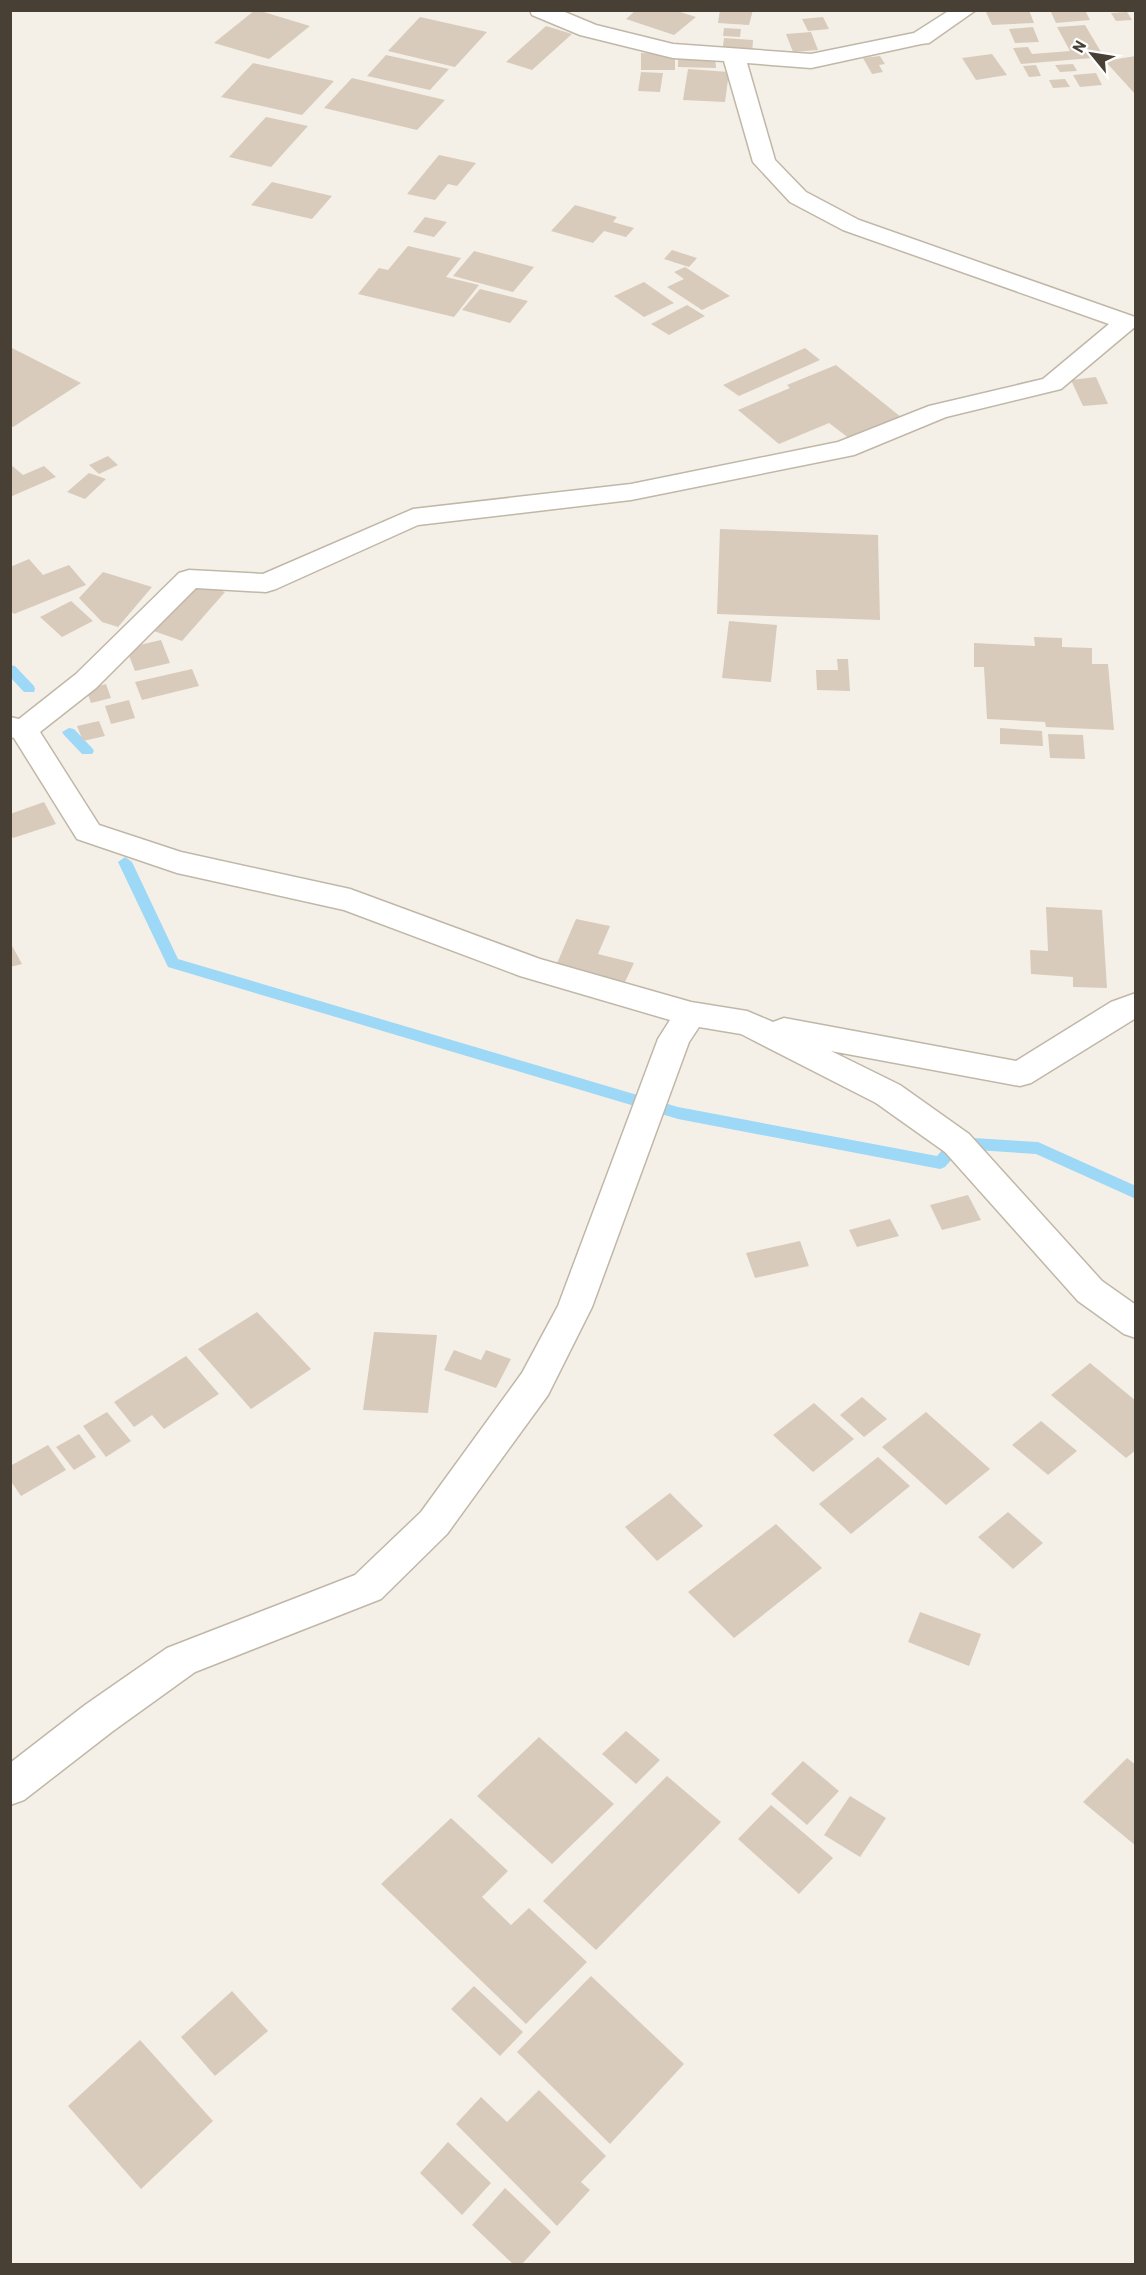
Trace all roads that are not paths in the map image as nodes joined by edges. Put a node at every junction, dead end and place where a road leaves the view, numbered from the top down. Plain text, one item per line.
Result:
1 (540, 10) edge
2 (966, 10) edge
3 (734, 57) junction
4 (17, 729) edge
5 (1136, 1005) edge
6 (691, 1014) junction
7 (747, 1023) junction
8 (1136, 1324) edge
9 (10, 1787) edge

1 - 3 street
2 - 3 street
3 - 4 street
4 - 6 street
5 - 7 street
6 - 7 street
6 - 9 street
7 - 8 street

